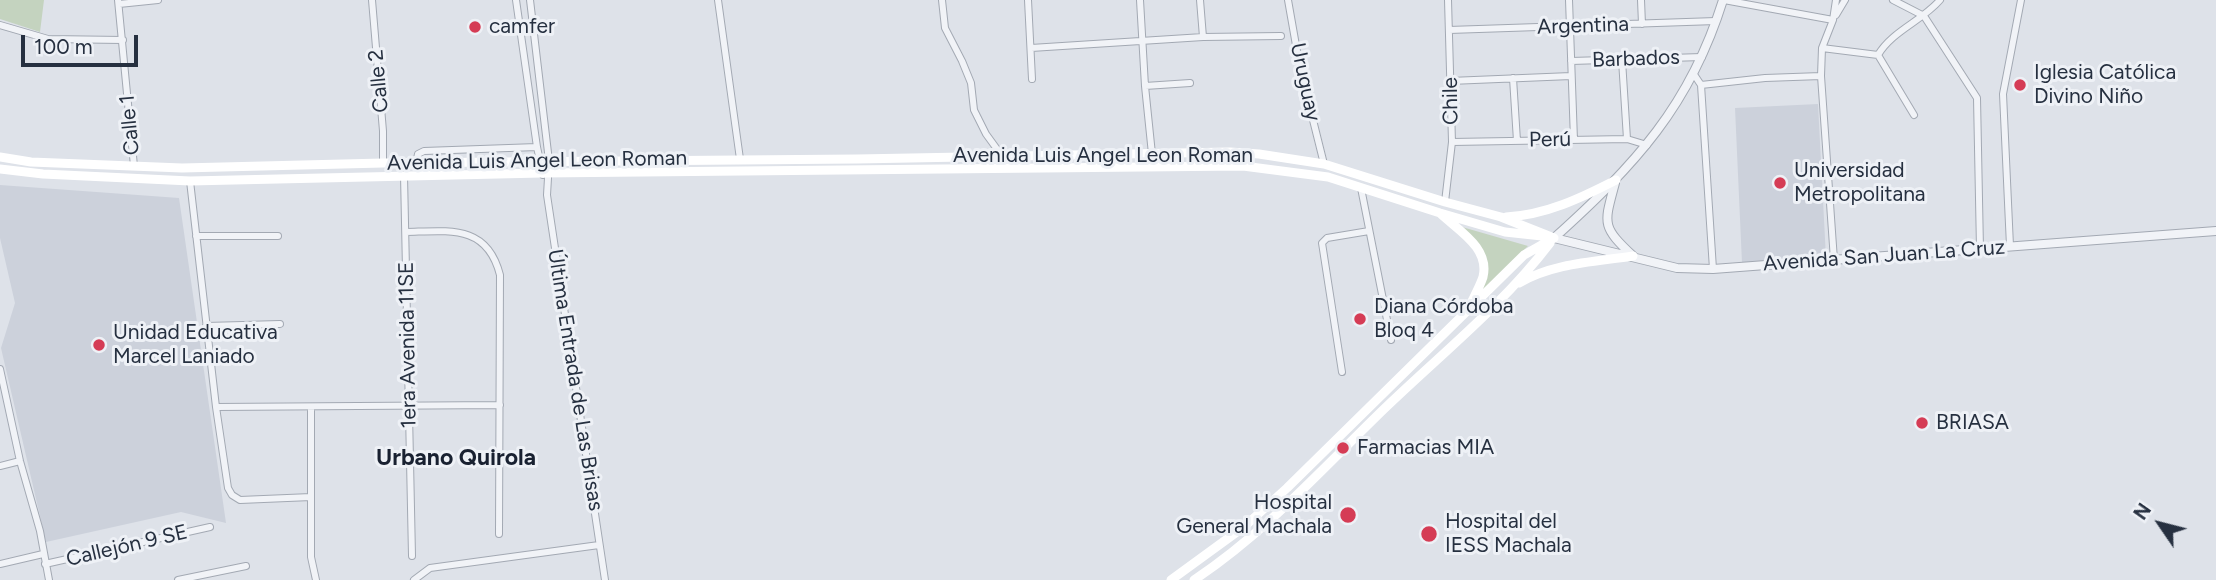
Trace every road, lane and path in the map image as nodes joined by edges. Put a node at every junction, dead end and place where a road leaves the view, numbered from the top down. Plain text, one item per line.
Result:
1 (158, 0) edge
2 (372, 0) edge
3 (516, 0) edge
4 (530, 0) edge
5 (718, 0) edge
6 (942, 0) edge
7 (1028, 0) edge
8 (1140, 0) edge
9 (1200, 0) edge
10 (1288, 0) edge
11 (1448, 0) edge
12 (1569, 0) edge
13 (1641, 0) edge
14 (1724, 0) edge
15 (1836, 0) edge
16 (1845, 0) edge
17 (1893, 0) edge
18 (1940, 0) edge
19 (2021, 0) edge
20 (119, 2) edge
21 (1924, 16) junction
22 (1833, 20) junction
23 (1716, 22) junction
24 (1642, 24) junction
25 (0, 25) edge
26 (1569, 27) junction
27 (1449, 30) junction
28 (1281, 36) dead end
29 (1203, 37) junction
30 (123, 40) junction
31 (1143, 40) junction
32 (1031, 48) junction
33 (1822, 48) junction
34 (1878, 55) junction
35 (1702, 57) junction
36 (1622, 60) junction
37 (1571, 61) junction
38 (1693, 73) junction
39 (1572, 76) junction
40 (1821, 76) junction
41 (1513, 78) junction
42 (1032, 79) dead end
43 (1450, 81) junction
44 (1190, 83) dead end
45 (1701, 85) junction
46 (1145, 86) junction
47 (1914, 115) dead end
48 (1627, 139) junction
49 (1574, 140) junction
50 (1517, 141) junction
51 (1452, 142) junction
52 (1647, 145) junction
53 (537, 146) junction
54 (1152, 154) junction
55 (1058, 155) junction
56 (984, 156) junction
57 (1002, 156) junction
58 (0, 157) edge
59 (740, 159) junction
60 (545, 161) junction
61 (383, 163) junction
62 (416, 163) junction
63 (1324, 164) junction
64 (134, 166) junction
65 (1002, 167) junction
66 (1023, 167) junction
67 (933, 168) junction
68 (0, 169) edge
69 (404, 175) junction
70 (546, 175) junction
71 (1616, 180) junction
72 (190, 181) junction
73 (1361, 188) junction
74 (1445, 202) junction
75 (1440, 213) junction
76 (1501, 217) junction
77 (2216, 231) edge
78 (406, 232) junction
79 (1369, 232) junction
80 (196, 236) junction
81 (278, 236) dead end
82 (1555, 237) junction
83 (2010, 246) junction
84 (1980, 248) junction
85 (1633, 256) junction
86 (1833, 260) junction
87 (1713, 269) junction
88 (1509, 289) junction
89 (1469, 309) junction
90 (280, 324) dead end
91 (206, 326) junction
92 (1391, 340) dead end
93 (0, 369) edge
94 (1342, 372) dead end
95 (499, 405) junction
96 (408, 406) junction
97 (216, 407) junction
98 (311, 407) junction
99 (10, 411) junction
100 (0, 413) edge
101 (20, 461) junction
102 (0, 466) edge
103 (311, 497) junction
104 (210, 527) dead end
105 (499, 534) dead end
106 (599, 545) junction
107 (43, 554) junction
108 (412, 556) dead end
109 (0, 564) edge
110 (45, 564) junction
111 (246, 566) dead end
112 (49, 580) edge
113 (178, 580) edge
114 (316, 580) edge
115 (414, 580) edge
116 (605, 580) edge
117 (1171, 580) edge
118 (1194, 580) edge

1 - 20 street
2 - 61 street, Calle 2
3 - 53 street, Última Entrada de Las Brisas
4 - 60 street, Última Entrada de Las Brisas
5 - 59 street
6 - 57 street
7 - 32 street
8 - 31 street
9 - 29 street
10 - 63 street, Uruguay
11 - 27 street, Chile
12 - 26 street
13 - 24 street
14 - 22 street
14 - 23 street
15 - 22 street
16 - 22 street
17 - 21 street
18 - 21 street
19 - 83 street
20 - 30 street, Calle 1
21 - 34 street
21 - 84 street
22 - 33 street
23 - 24 street, Argentina
23 - 35 street
24 - 26 street, Argentina
25 - 30 street
26 - 27 street, Argentina
26 - 37 street
27 - 43 street, Chile
28 - 29 street
29 - 31 street
30 - 64 street, Calle 1
31 - 32 street
31 - 46 street
32 - 42 street
33 - 34 street
33 - 40 street
34 - 47 street
35 - 36 street, Barbados
35 - 38 street
36 - 37 street, Barbados
36 - 48 street
37 - 39 street
38 - 45 street
38 - 52 street
39 - 41 street
39 - 49 street
40 - 45 street
40 - 86 street
41 - 43 street
41 - 50 street
43 - 51 street, Chile
44 - 46 street
45 - 87 street
46 - 54 street
48 - 49 street, Perú
48 - 52 street, Perú
49 - 50 street, Perú
50 - 51 street, Perú
51 - 74 street, Chile
52 - 71 street
53 - 60 street, Última Entrada de Las Brisas
53 - 62 street
54 - 55 main road, Avenida Luis Angel Leon Roman
54 - 63 main road, Avenida Luis Angel Leon Roman
55 - 57 main road, Avenida Luis Angel Leon Roman
55 - 66 main road
56 - 57 main road, Avenida Luis Angel Leon Roman
56 - 59 main road, Avenida Luis Angel Leon Roman
56 - 67 main road
57 - 65 main road
58 - 64 main road, Avenida Luis Angel Leon Roman
59 - 60 main road, Avenida Luis Angel Leon Roman
60 - 62 main road, Avenida Luis Angel Leon Roman
60 - 70 street, Última Entrada de Las Brisas
61 - 62 main road, Avenida Luis Angel Leon Roman
61 - 64 main road, Avenida Luis Angel Leon Roman
63 - 74 main road, Avenida Luis Angel Leon Roman
65 - 66 main road, Avenida Luis Angel Leon Roman
65 - 67 main road, Avenida Luis Angel Leon Roman
66 - 73 main road, Avenida Luis Angel Leon Roman
67 - 70 main road, Avenida Luis Angel Leon Roman
68 - 72 main road, Avenida Luis Angel Leon Roman
69 - 70 main road, Avenida Luis Angel Leon Roman
69 - 72 main road, Avenida Luis Angel Leon Roman
69 - 78 street, 1era Avenida 11SE
70 - 106 street, Última Entrada de Las Brisas
71 - 76 main road
71 - 82 street
71 - 85 street
72 - 80 street
73 - 75 main road, Avenida Luis Angel Leon Roman
73 - 79 street
74 - 76 main road, Avenida Luis Angel Leon Roman
75 - 82 main road, Avenida Luis Angel Leon Roman
75 - 89 main road
76 - 82 main road, Avenida Luis Angel Leon Roman
77 - 83 street, Avenida San Juan La Cruz
78 - 95 street
78 - 96 street, 1era Avenida 11SE
79 - 92 street
79 - 94 street
80 - 81 street
80 - 91 street
82 - 85 street, Avenida San Juan La Cruz
82 - 88 main road
82 - 89 main road
83 - 84 street, Avenida San Juan La Cruz
84 - 86 street, Avenida San Juan La Cruz
85 - 87 street, Avenida San Juan La Cruz
85 - 88 main road
86 - 87 street, Avenida San Juan La Cruz
88 - 118 main road
89 - 117 main road
90 - 91 street
91 - 97 street
93 - 99 street
95 - 96 street
95 - 105 street
96 - 98 street
96 - 108 street, 1era Avenida 11SE
97 - 98 street
97 - 103 street
98 - 103 street
99 - 100 street
99 - 101 street
101 - 102 street
101 - 107 street
103 - 114 street
104 - 110 street, Callejón 9 SE
106 - 115 street
106 - 116 street, Última Entrada de Las Brisas
107 - 109 street
107 - 110 street
110 - 112 street
111 - 113 street

